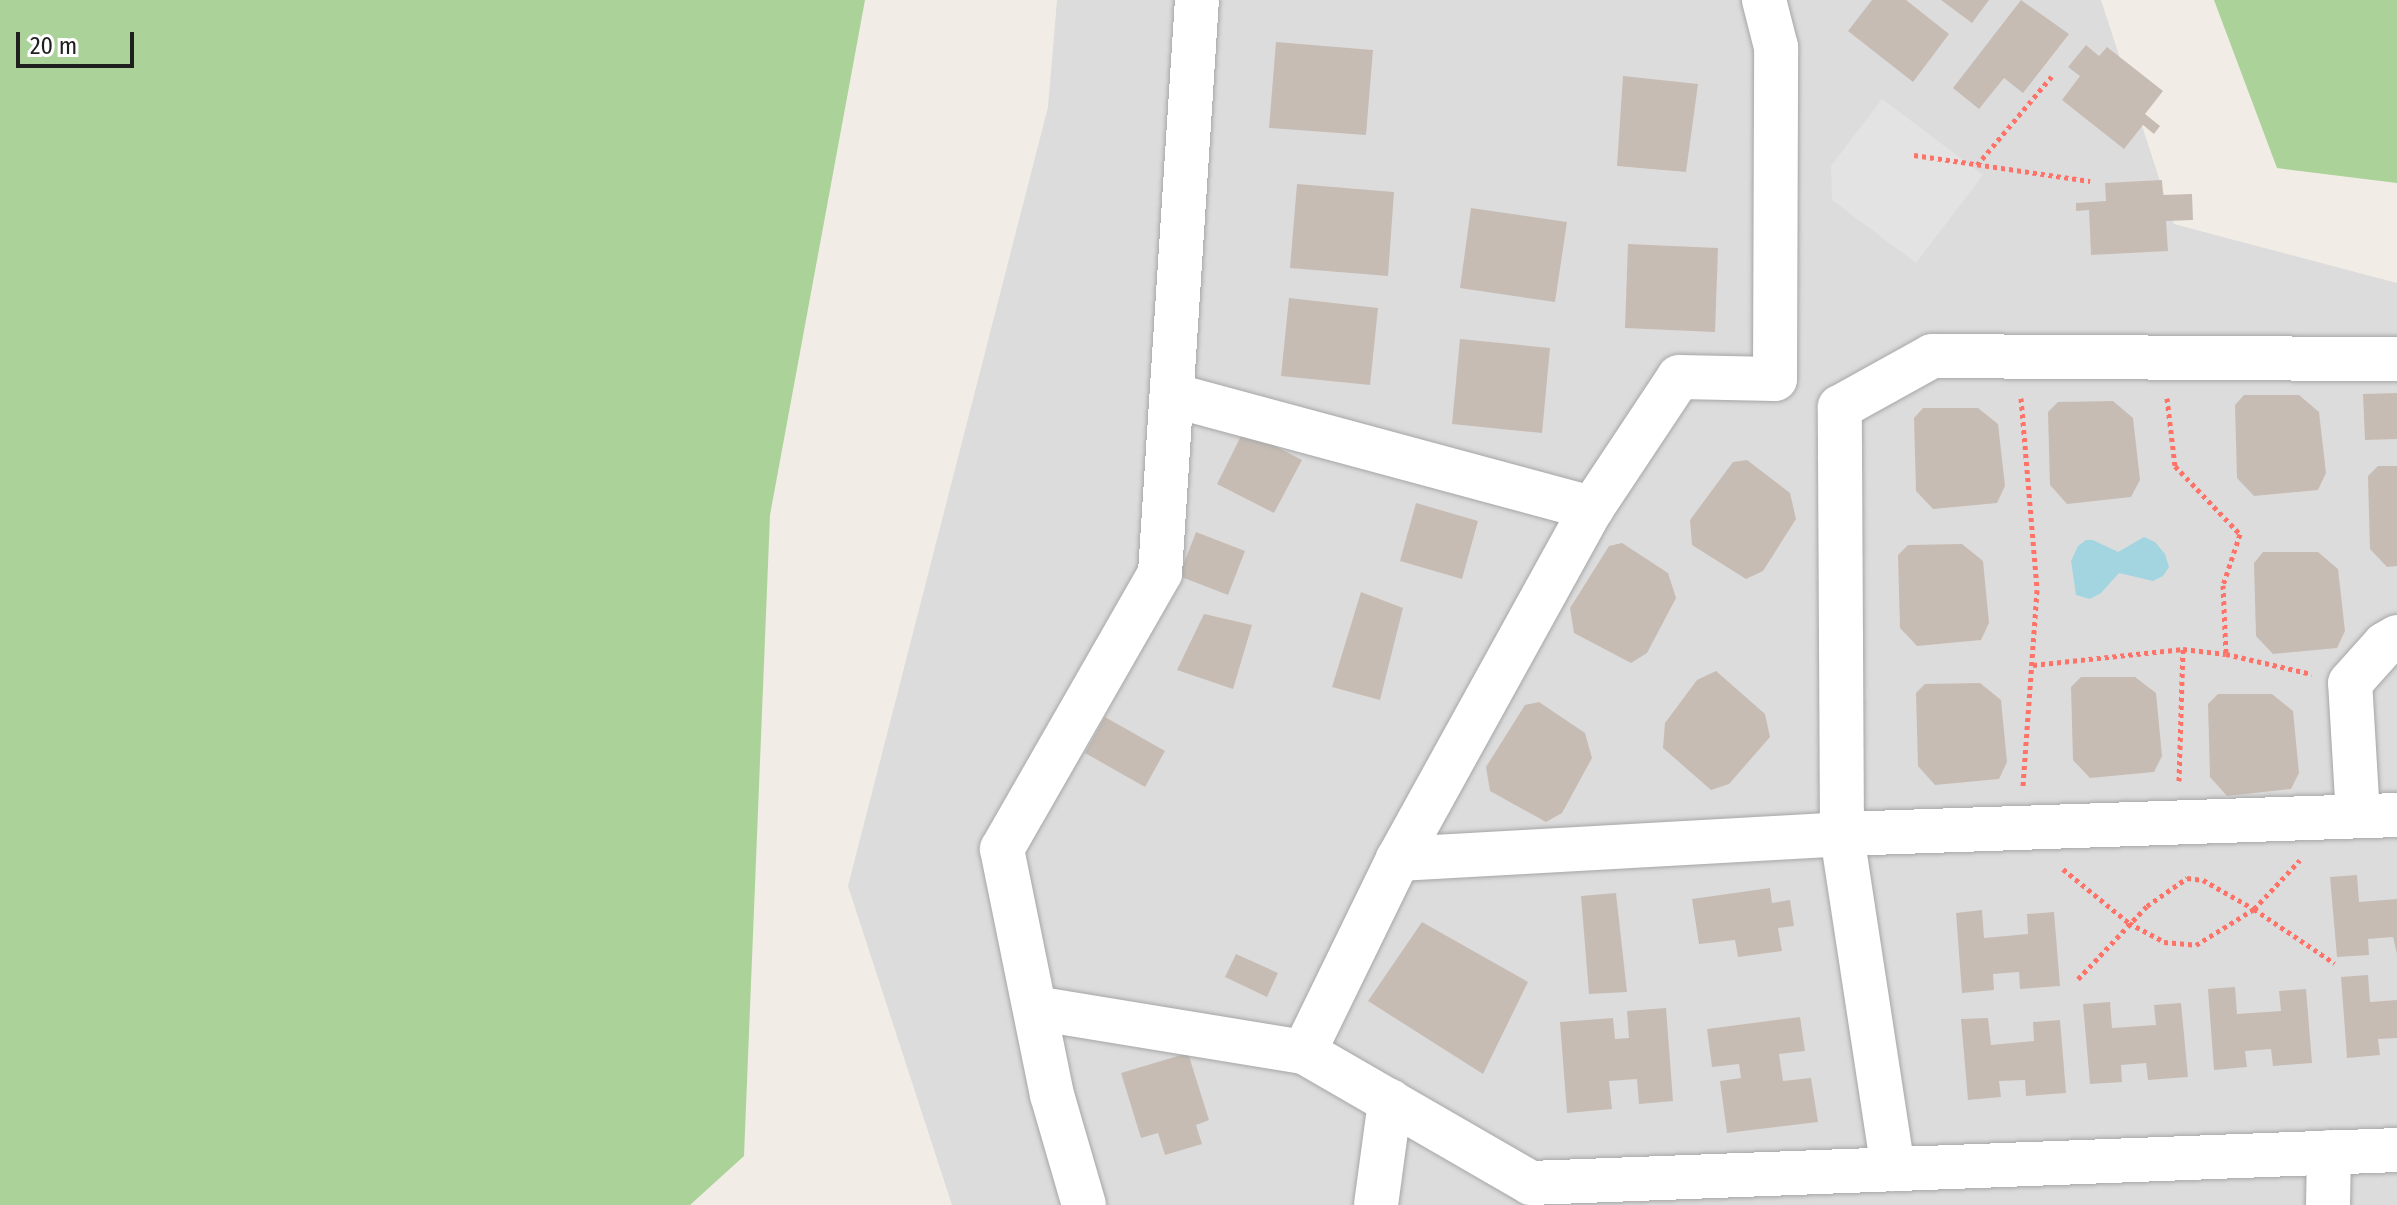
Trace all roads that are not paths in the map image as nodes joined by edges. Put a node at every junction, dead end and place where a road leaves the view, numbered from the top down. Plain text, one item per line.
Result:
1 (1197, 0) edge
2 (1764, 0) edge
3 (2397, 359) edge
4 (1172, 395) junction
5 (1592, 508) junction
6 (2397, 637) edge
7 (2360, 816) edge
8 (1842, 834) junction
9 (1398, 859) junction
10 (1035, 1008) junction
11 (1304, 1052) junction
12 (1390, 1101) junction
13 (2397, 1150) edge
14 (2329, 1152) junction
15 (1893, 1169) junction
16 (1670, 1192) edge
17 (1084, 1205) edge
18 (1376, 1205) edge
19 (2328, 1205) edge

1 - 4 street
2 - 5 street
3 - 8 street
4 - 5 street
4 - 10 street
5 - 9 street
6 - 7 street
7 - 8 street
8 - 9 street
8 - 15 street
9 - 11 street
10 - 11 street
10 - 17 street
11 - 12 street
12 - 16 street
12 - 18 street
13 - 14 street
14 - 15 street
14 - 19 street
15 - 16 street

